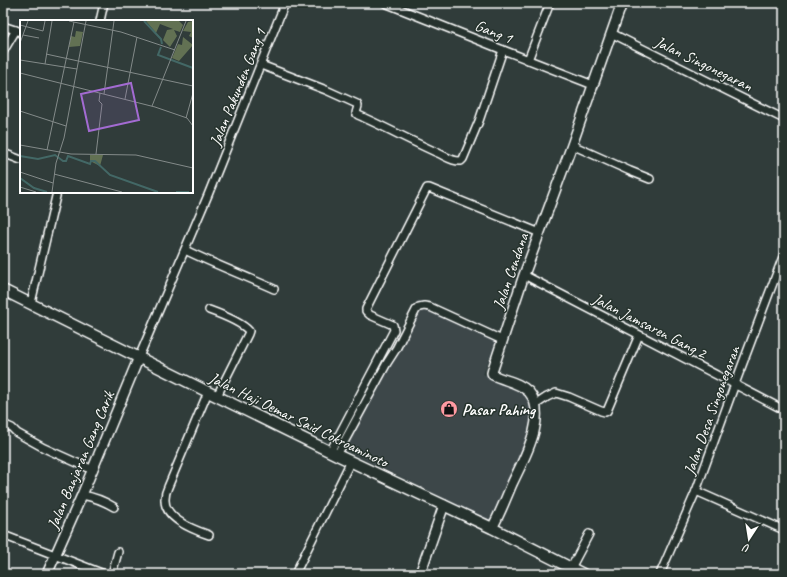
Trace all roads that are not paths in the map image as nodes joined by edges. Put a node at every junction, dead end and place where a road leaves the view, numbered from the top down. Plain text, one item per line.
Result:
1 (104, 3) edge
2 (285, 3) edge
3 (385, 3) edge
4 (550, 3) edge
5 (622, 3) edge
6 (100, 20) edge
7 (3, 26) edge
8 (18, 31) edge
9 (611, 33) junction
10 (503, 50) junction
11 (3, 52) edge
12 (528, 60) junction
13 (261, 65) junction
14 (593, 85) junction
15 (784, 119) edge
16 (572, 145) junction
17 (3, 153) edge
18 (20, 160) edge
19 (650, 179) dead end
20 (58, 193) edge
21 (540, 233) junction
22 (185, 250) junction
23 (784, 254) edge
24 (524, 275) junction
25 (274, 289) dead end
26 (3, 290) edge
27 (31, 303) junction
28 (209, 310) dead end
29 (639, 335) junction
30 (502, 340) junction
31 (139, 357) junction
32 (735, 384) junction
33 (212, 394) junction
34 (535, 404) junction
35 (784, 410) edge
36 (3, 424) edge
37 (334, 453) junction
38 (351, 461) junction
39 (93, 470) junction
40 (696, 491) junction
41 (82, 495) junction
42 (444, 505) junction
43 (114, 507) dead end
44 (492, 528) junction
45 (784, 530) edge
46 (590, 534) dead end
47 (3, 535) edge
48 (209, 535) dead end
49 (118, 552) dead end
50 (56, 555) junction
51 (572, 568) junction
52 (47, 574) edge
53 (104, 574) edge
54 (112, 574) edge
55 (295, 574) edge
56 (420, 574) edge
57 (583, 574) edge
58 (660, 574) edge

1 - 6 street
2 - 13 street, Jalan Pakunden Gang 1
3 - 10 street, Gang 1
4 - 12 street
5 - 9 street, Jalan Cendana
7 - 8 street
8 - 11 street
9 - 14 street, Jalan Cendana
9 - 15 street, Jalan Singonegaran
10 - 12 street, Gang 1
10 - 13 street
12 - 14 street, Gang 1
13 - 22 street, Jalan Pakunden Gang 1
14 - 16 street, Jalan Cendana
16 - 19 street
16 - 21 street, Jalan Cendana
17 - 18 street
20 - 27 street
21 - 24 street, Jalan Cendana
21 - 37 street
22 - 25 street
22 - 31 street, Jalan Pakunden Gang 1
23 - 32 street, Jalan Desa Singonegaran
24 - 29 street, Jalan Jamsaren Gang 2
24 - 30 street, Jalan Cendana
26 - 27 main road, Jalan Haji Oemar Said Cokroaminoto
27 - 31 main road, Jalan Haji Oemar Said Cokroaminoto
28 - 33 street
29 - 32 street, Jalan Jamsaren Gang 2
29 - 34 street
30 - 34 street, Jalan Cendana
30 - 37 street
31 - 33 main road, Jalan Haji Oemar Said Cokroaminoto
31 - 39 street, Jalan Banjaran Gang Carik
32 - 35 street, Jalan Jamsaren Gang 2
32 - 40 street, Jalan Desa Singonegaran
33 - 37 main road, Jalan Haji Oemar Said Cokroaminoto
33 - 48 street
34 - 44 street
36 - 39 street
37 - 38 main road, Jalan Haji Oemar Said Cokroaminoto
38 - 42 main road, Jalan Haji Oemar Said Cokroaminoto
38 - 55 street
39 - 41 street, Jalan Banjaran Gang Carik
40 - 45 street
40 - 58 street, Jalan Desa Singonegaran
41 - 43 street
41 - 50 street, Jalan Banjaran Gang Carik
42 - 44 main road, Jalan Haji Oemar Said Cokroaminoto
42 - 56 street
44 - 51 main road, Jalan Haji Oemar Said Cokroaminoto
46 - 51 street
47 - 50 street
49 - 54 street
50 - 52 street, Jalan Banjaran Gang Carik
50 - 53 street
51 - 57 main road, Jalan Haji Oemar Said Cokroaminoto

